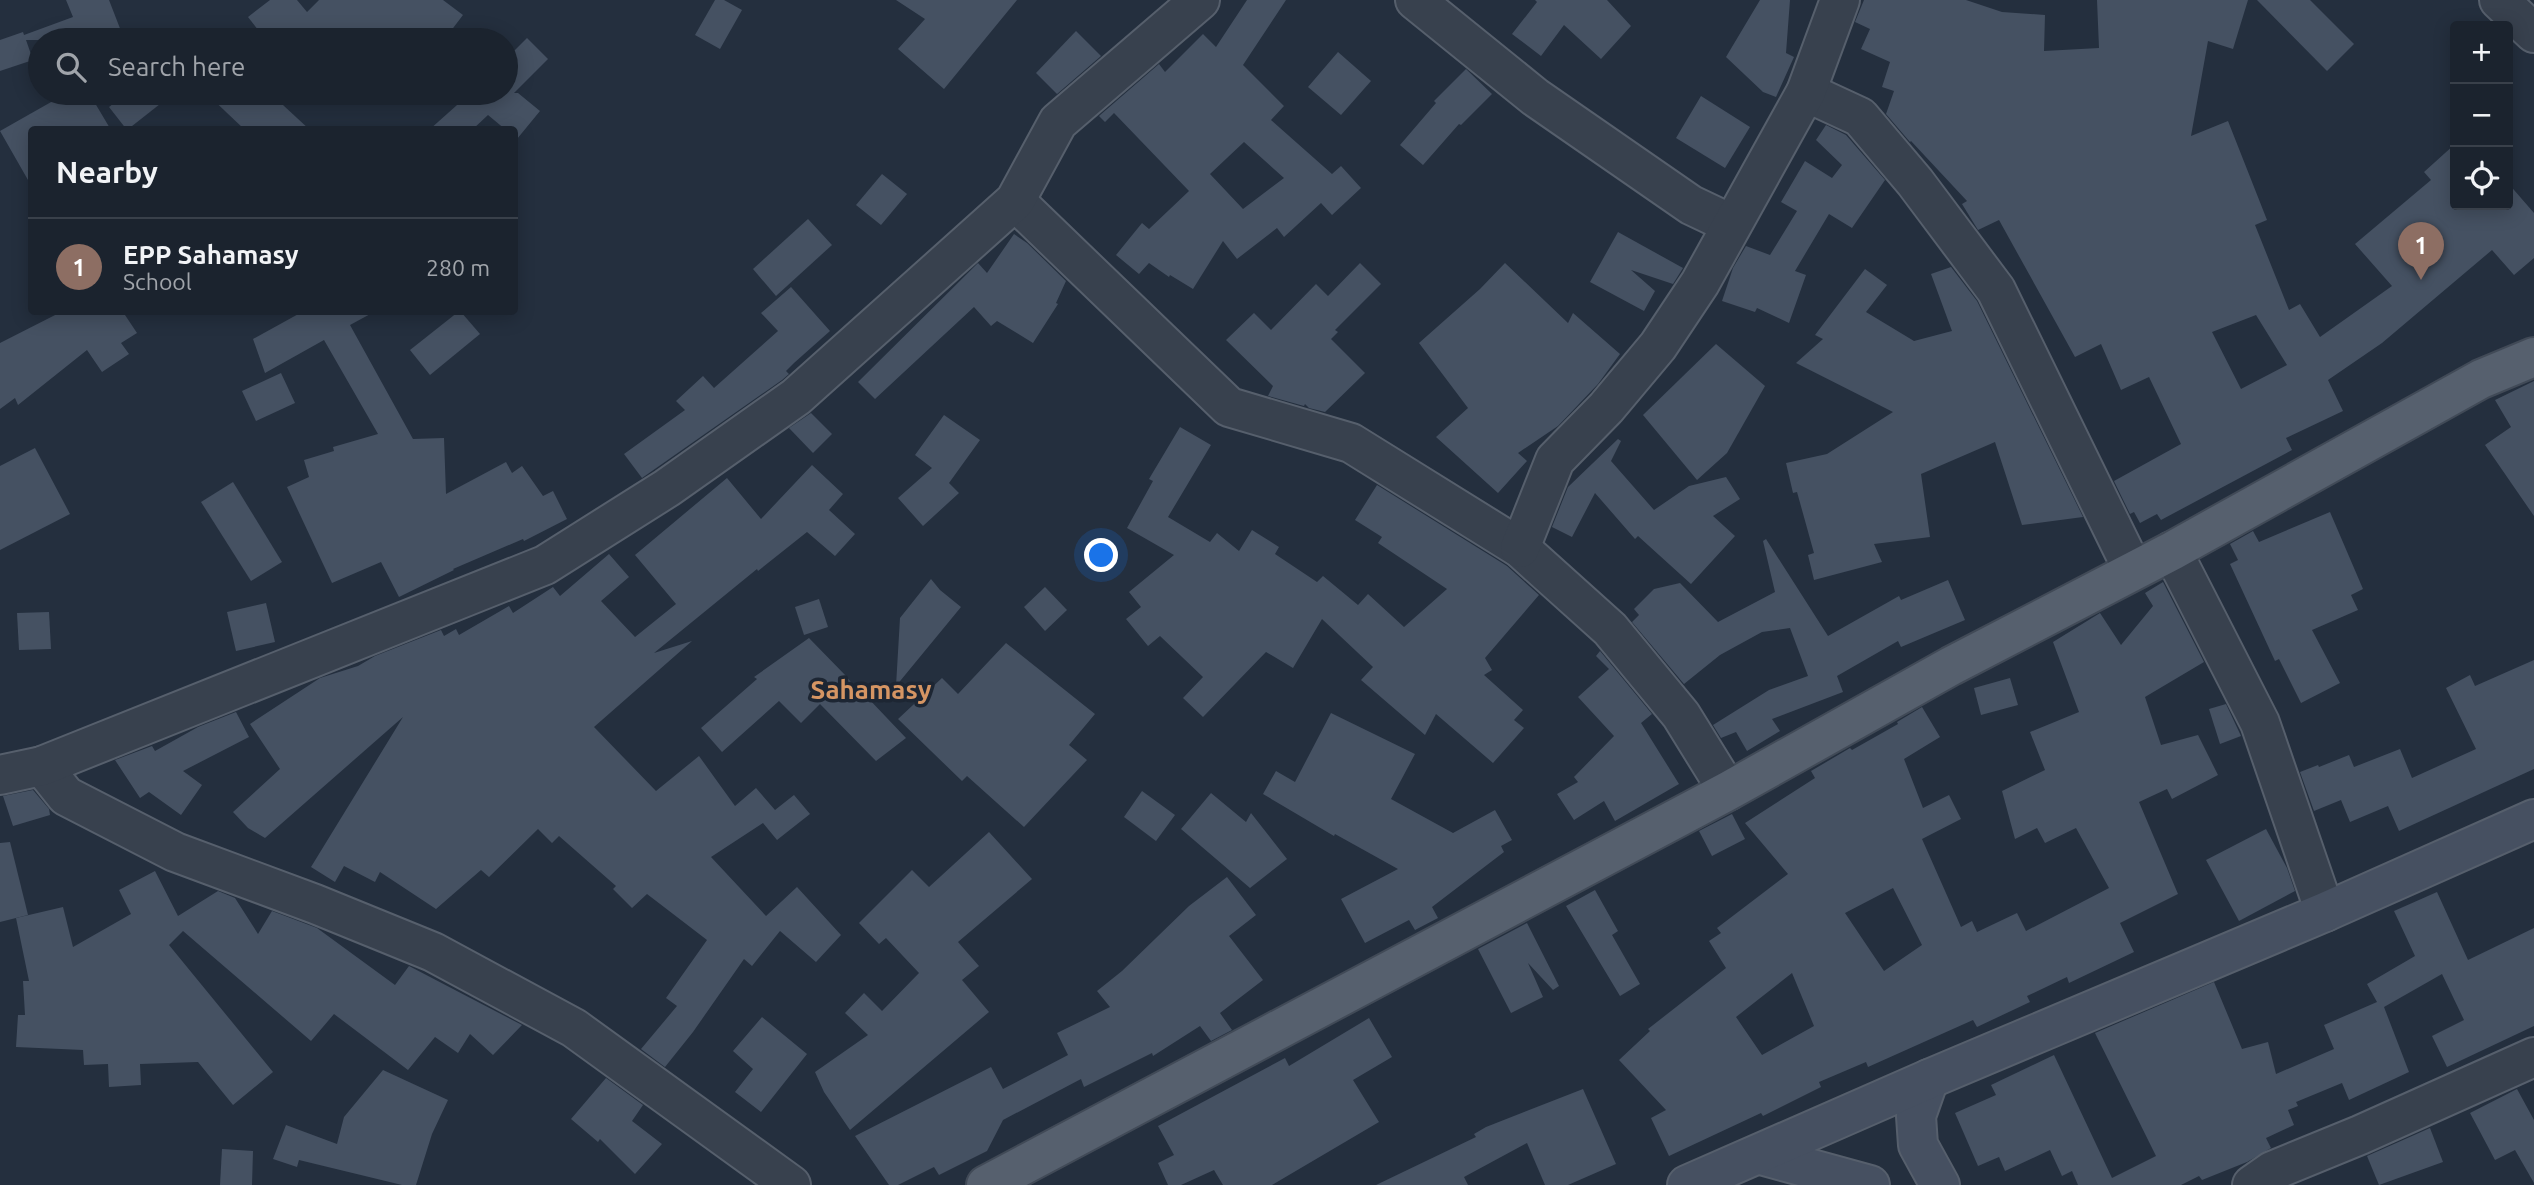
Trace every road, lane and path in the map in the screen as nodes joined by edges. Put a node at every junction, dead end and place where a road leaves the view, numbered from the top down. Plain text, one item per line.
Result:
1 (1200, 0) edge
2 (1415, 0) edge
3 (1840, 0) edge
4 (2499, 0) edge
5 (2534, 33) edge
6 (1806, 92) junction
7 (1015, 201) junction
8 (1731, 224) junction
9 (2534, 357) edge
10 (1520, 548) junction
11 (2172, 551) junction
12 (2133, 570) junction
13 (42, 766) junction
14 (0, 775) edge
15 (1728, 792) junction
16 (2534, 819) edge
17 (2325, 912) junction
18 (2534, 1057) edge
19 (1928, 1079) junction
20 (1760, 1155) junction
21 (791, 1185) edge
22 (986, 1185) edge
23 (1687, 1185) edge
24 (1870, 1185) edge
25 (1940, 1185) edge
26 (2252, 1185) edge

1 - 7 street
2 - 8 street
3 - 6 street
4 - 5 street
6 - 8 street
6 - 12 street
7 - 10 street
7 - 13 street
8 - 10 street
9 - 11 main road
10 - 15 street
11 - 12 main road
11 - 17 street
12 - 15 main road
13 - 14 street
13 - 21 street
15 - 22 main road
16 - 17 street
17 - 19 street
18 - 26 street
19 - 20 street
19 - 25 street
20 - 23 street
20 - 24 street

